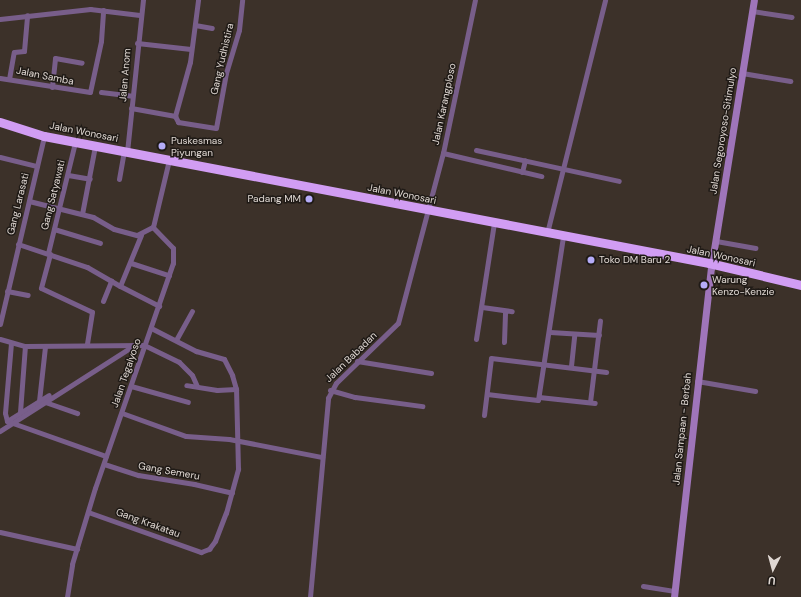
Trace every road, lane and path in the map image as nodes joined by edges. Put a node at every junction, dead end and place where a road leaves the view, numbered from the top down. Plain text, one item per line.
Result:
1 (143, 0) edge
2 (198, 0) edge
3 (242, 0) edge
4 (475, 0) edge
5 (605, 0) edge
6 (754, 0) edge
7 (103, 10) junction
8 (752, 11) junction
9 (27, 15) junction
10 (140, 15) junction
11 (792, 18) dead end
12 (0, 19) edge
13 (195, 26) junction
14 (212, 28) dead end
15 (137, 43) junction
16 (191, 49) junction
17 (82, 63) dead end
18 (742, 74) junction
19 (0, 78) edge
20 (9, 79) junction
21 (790, 81) dead end
22 (52, 87) junction
23 (101, 92) dead end
24 (132, 96) junction
25 (131, 108) junction
26 (175, 116) junction
27 (0, 122) edge
28 (44, 136) junction
29 (75, 142) junction
30 (95, 146) junction
31 (476, 150) dead end
32 (125, 151) junction
33 (443, 153) junction
34 (0, 157) edge
35 (169, 160) junction
36 (524, 160) junction
37 (37, 166) junction
38 (564, 169) junction
39 (521, 172) junction
40 (68, 174) junction
41 (541, 176) dead end
42 (119, 178) dead end
43 (518, 178) dead end
44 (90, 179) junction
45 (619, 181) dead end
46 (28, 201) junction
47 (60, 208) junction
48 (428, 210) junction
49 (82, 214) junction
50 (494, 223) junction
51 (153, 227) junction
52 (54, 229) junction
53 (547, 233) junction
54 (141, 235) junction
55 (563, 236) junction
56 (716, 241) junction
57 (100, 243) dead end
58 (18, 244) junction
59 (754, 248) dead end
60 (49, 254) junction
61 (131, 263) junction
62 (712, 264) junction
63 (169, 275) junction
64 (111, 281) junction
65 (801, 285) edge
66 (120, 286) junction
67 (7, 291) junction
68 (28, 295) dead end
69 (103, 301) dead end
70 (159, 306) junction
71 (482, 307) junction
72 (192, 311) dead end
73 (505, 311) junction
74 (512, 311) dead end
75 (600, 321) dead end
76 (0, 324) edge
77 (151, 328) junction
78 (550, 332) junction
79 (574, 335) junction
80 (599, 335) junction
81 (0, 339) edge
82 (476, 339) dead end
83 (176, 340) junction
84 (504, 342) dead end
85 (11, 343) junction
86 (87, 345) junction
87 (144, 345) junction
88 (25, 346) junction
89 (131, 346) junction
90 (45, 347) junction
91 (358, 361) junction
92 (545, 364) junction
93 (571, 366) junction
94 (593, 370) junction
95 (606, 372) dead end
96 (431, 373) dead end
97 (697, 380) junction
98 (186, 385) dead end
99 (131, 386) junction
100 (197, 386) junction
101 (236, 389) junction
102 (330, 390) junction
103 (755, 391) dead end
104 (487, 394) junction
105 (539, 397) junction
106 (42, 402) junction
107 (188, 402) dead end
108 (422, 406) dead end
109 (20, 412) junction
110 (77, 412) dead end
111 (122, 413) junction
112 (484, 415) dead end
113 (9, 422) junction
114 (0, 431) edge
115 (238, 441) junction
116 (106, 456) junction
117 (322, 457) junction
118 (104, 464) junction
119 (232, 493) junction
120 (88, 512) junction
121 (0, 532) edge
122 (77, 549) junction
123 (643, 586) dead end
124 (674, 594) edge
125 (67, 597) edge
126 (310, 597) edge

1 - 10 street, Jalan Anom
2 - 13 street
3 - 26 street, Gang Yudhistira
4 - 33 street, Jalan Karangploso
5 - 38 street
6 - 8 main road, Jalan Segoroyoso-Sitimulyo
7 - 9 street
7 - 10 street
7 - 22 street, Jalan Samba
8 - 11 street
8 - 18 main road, Jalan Segoroyoso-Sitimulyo
9 - 12 street
9 - 20 street
10 - 15 street, Jalan Anom
13 - 14 street
13 - 16 street
15 - 16 street
15 - 24 street, Jalan Anom
16 - 26 street
17 - 22 street
18 - 21 street
18 - 56 main road, Jalan Segoroyoso-Sitimulyo
19 - 20 street, Jalan Samba
20 - 22 street, Jalan Samba
23 - 24 street
24 - 25 street, Jalan Anom
25 - 26 street, Gang Yudhistira
25 - 32 street, Jalan Anom
27 - 28 highway, Jalan Wonosari
28 - 29 highway, Jalan Wonosari
28 - 37 street, Gang Larasati
29 - 30 highway, Jalan Wonosari
29 - 40 street, Gang Satyawati
30 - 32 highway, Jalan Wonosari
30 - 44 street
31 - 36 street
32 - 35 highway, Jalan Wonosari
32 - 42 street, Jalan Anom
33 - 39 street
33 - 48 street, Jalan Karangploso
34 - 37 street
35 - 48 highway, Jalan Wonosari
35 - 51 street
36 - 38 street
36 - 39 street
37 - 46 street, Gang Larasati
38 - 45 street
38 - 53 street
39 - 41 street
39 - 43 street
40 - 44 street
40 - 47 street, Gang Satyawati
44 - 49 street
46 - 47 street
46 - 58 street, Gang Larasati
47 - 49 street
47 - 52 street, Gang Satyawati
48 - 50 highway, Jalan Wonosari
48 - 91 street, Jalan Babadan
49 - 54 street
50 - 53 highway, Jalan Wonosari
50 - 71 street
51 - 54 street
51 - 63 street, Jalan Tegalyoso
52 - 57 street
52 - 60 street, Gang Satyawati
53 - 55 highway, Jalan Wonosari
54 - 61 street
55 - 62 highway, Jalan Wonosari
55 - 78 street
56 - 59 street
56 - 62 main road, Jalan Segoroyoso-Sitimulyo
58 - 60 street
58 - 67 street, Gang Larasati
60 - 64 street
60 - 86 street, Gang Satyawati
61 - 63 street
61 - 66 street
62 - 65 highway, Jalan Wonosari
62 - 97 main road, Jalan Sampaan - Berbah
63 - 70 street, Jalan Tegalyoso
64 - 66 street
64 - 69 street
66 - 70 street
67 - 68 street
67 - 76 street, Gang Larasati
70 - 77 street, Jalan Tegalyoso
71 - 73 street
71 - 82 street
72 - 83 street
73 - 74 street
73 - 84 street
75 - 80 street
77 - 83 street
77 - 87 street, Jalan Tegalyoso
78 - 79 street
78 - 92 street
79 - 80 street
79 - 93 street
80 - 94 street
81 - 85 street
83 - 101 street
85 - 88 street
85 - 113 street
86 - 89 street
86 - 90 street
87 - 89 street
87 - 99 street, Jalan Tegalyoso
87 - 100 street
88 - 90 street
88 - 109 street
89 - 106 street
90 - 106 street
91 - 96 street
91 - 102 street, Jalan Babadan
92 - 93 street
92 - 104 street
92 - 105 street
93 - 94 street
94 - 95 street
94 - 105 street
97 - 103 street
97 - 124 main road, Jalan Sampaan - Berbah
98 - 100 street
99 - 107 street
99 - 111 street, Jalan Tegalyoso
100 - 101 street
101 - 115 street
102 - 108 street
102 - 117 street, Jalan Babadan
104 - 105 street
104 - 112 street
106 - 109 street
106 - 110 street
106 - 113 street
109 - 113 street
111 - 115 street
111 - 116 street, Jalan Tegalyoso
113 - 114 street
113 - 116 street
115 - 117 street
115 - 119 street
116 - 118 street, Jalan Tegalyoso
117 - 126 street, Jalan Babadan
118 - 119 street, Gang Semeru
118 - 120 street, Jalan Tegalyoso
119 - 120 street, Gang Krakatau
120 - 122 street, Jalan Tegalyoso
121 - 122 street
122 - 125 street, Jalan Tegalyoso
123 - 124 street

